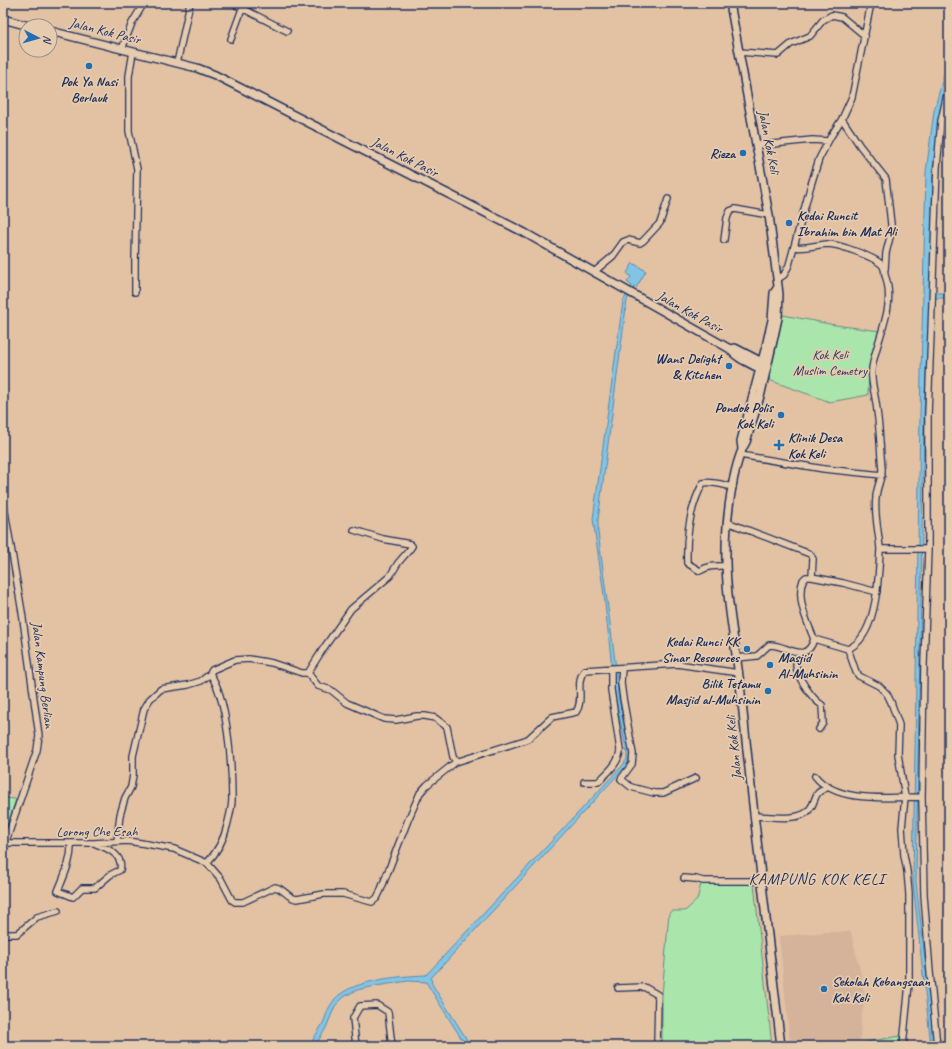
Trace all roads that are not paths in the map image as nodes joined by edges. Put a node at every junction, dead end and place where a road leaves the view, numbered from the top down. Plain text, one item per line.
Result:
1 (144, 3) edge
2 (190, 3) edge
3 (232, 3) edge
4 (730, 3) edge
5 (871, 3) edge
6 (242, 9) junction
7 (3, 20) edge
8 (18, 23) edge
9 (286, 31) dead end
10 (58, 33) edge
11 (865, 36) junction
12 (231, 39) dead end
13 (122, 49) junction
14 (133, 52) junction
15 (739, 52) junction
16 (177, 63) junction
17 (949, 85) edge
18 (842, 119) junction
19 (828, 141) junction
20 (756, 144) junction
21 (668, 199) dead end
22 (769, 215) junction
23 (724, 240) dead end
24 (794, 247) junction
25 (594, 272) junction
26 (885, 272) junction
27 (778, 283) junction
28 (136, 292) dead end
29 (773, 341) junction
30 (766, 346) junction
31 (744, 357) junction
32 (762, 365) junction
33 (757, 382) junction
34 (761, 393) junction
35 (741, 452) junction
36 (882, 475) junction
37 (733, 487) junction
38 (3, 500) edge
39 (4, 517) edge
40 (727, 522) junction
41 (354, 530) dead end
42 (880, 549) junction
43 (926, 549) junction
44 (726, 566) junction
45 (812, 577) junction
46 (877, 592) junction
47 (814, 639) junction
48 (848, 649) junction
49 (798, 653) junction
50 (737, 658) junction
51 (611, 668) junction
52 (622, 668) junction
53 (739, 672) junction
54 (308, 673) junction
55 (210, 674) junction
56 (819, 729) dead end
57 (457, 761) junction
58 (815, 776) dead end
59 (696, 778) dead end
60 (584, 782) dead end
61 (829, 788) junction
62 (905, 797) junction
63 (921, 797) junction
64 (754, 816) junction
65 (117, 841) junction
66 (5, 843) junction
67 (71, 843) junction
68 (94, 843) junction
69 (3, 850) edge
70 (207, 863) junction
71 (684, 878) dead end
72 (761, 881) junction
73 (58, 911) dead end
74 (3, 934) edge
75 (618, 988) dead end
76 (356, 1046) edge
77 (392, 1046) edge
78 (657, 1046) edge
79 (781, 1046) edge
80 (903, 1046) edge
81 (937, 1046) edge

1 - 13 street
2 - 16 street
3 - 6 street
4 - 15 street, Jalan Kok Keli
5 - 11 street
6 - 9 street
6 - 12 street
7 - 8 street
10 - 13 street, Jalan Kok Pasir
11 - 15 street
11 - 18 street
13 - 14 street, Jalan Kok Pasir
14 - 16 street, Jalan Kok Pasir
14 - 28 street
15 - 20 street, Jalan Kok Keli
16 - 25 street, Jalan Kok Pasir
17 - 43 street
18 - 19 street
18 - 26 street
19 - 20 street
19 - 24 street
20 - 22 street, Jalan Kok Keli
21 - 25 street
22 - 23 street
22 - 27 street, Jalan Kok Keli
24 - 26 street
24 - 27 street
25 - 31 street, Jalan Kok Pasir
26 - 36 street
27 - 29 street, Jalan Kok Keli
27 - 30 street, Jalan Kok Keli
29 - 32 street
29 - 34 street, Jalan Kok Keli
30 - 31 street
30 - 32 street, Jalan Kok Keli
31 - 32 street, Jalan Kok Pasir
31 - 33 street
32 - 33 street, Jalan Kok Keli
32 - 34 street
33 - 35 street, Jalan Kok Keli
34 - 35 street, Jalan Kok Keli
35 - 36 street
35 - 37 street, Jalan Kok Keli
36 - 42 street
37 - 40 street, Jalan Kok Keli
37 - 44 street
38 - 39 street, Jalan Kampung Berlian
39 - 66 street, Jalan Kampung Berlian
40 - 44 street, Jalan Kok Keli
40 - 45 street
41 - 54 street
42 - 43 street
42 - 46 street
43 - 63 street
44 - 50 street, Jalan Kok Keli
45 - 46 street
45 - 47 street
46 - 48 street
47 - 48 street
47 - 49 street
48 - 62 street
49 - 50 street
49 - 56 street
50 - 53 street, Jalan Kok Keli
51 - 52 street
51 - 57 street
51 - 60 street
52 - 53 street
52 - 59 street
53 - 64 street, Jalan Kok Keli
54 - 55 street
54 - 57 street
55 - 65 street
55 - 70 street
57 - 70 street, Lorong Che Esah
58 - 61 street
61 - 62 street
61 - 64 street
62 - 63 street
62 - 80 street
63 - 81 street
64 - 72 street, Jalan Kok Keli
65 - 68 street, Lorong Che Esah
65 - 70 street, Lorong Che Esah
66 - 67 street, Lorong Che Esah
66 - 69 street, Jalan Kampung Berlian
67 - 68 street, Lorong Che Esah
67 - 68 street
71 - 72 street
72 - 79 street, Jalan Kok Keli
73 - 74 street
75 - 78 street
76 - 77 street

